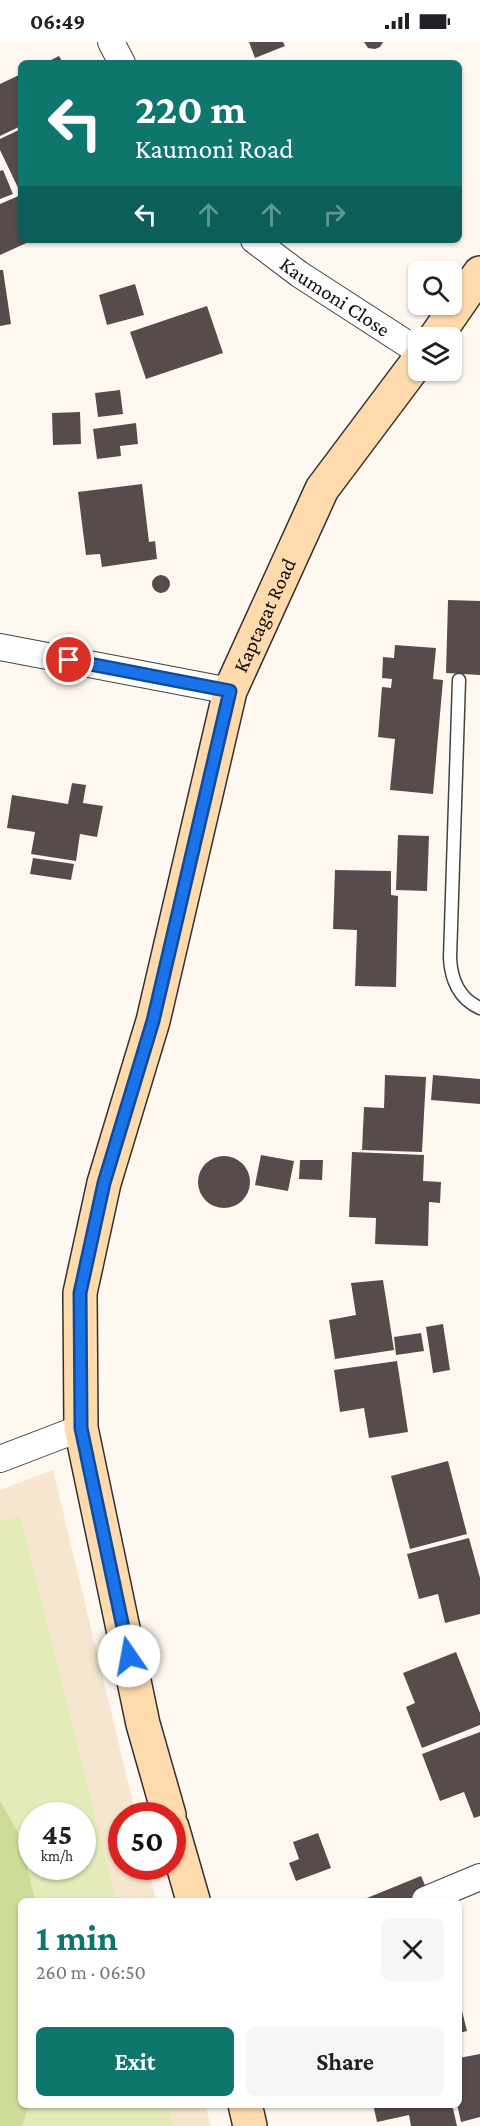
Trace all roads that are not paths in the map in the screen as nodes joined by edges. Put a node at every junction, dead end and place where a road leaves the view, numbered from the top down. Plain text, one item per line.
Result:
1 (111, 42) edge
2 (120, 60) edge
3 (258, 243) edge
4 (480, 273) edge
5 (443, 327) edge
6 (408, 345) edge
7 (408, 374) edge
8 (0, 647) edge
9 (459, 680) dead end
10 (230, 691) junction
11 (480, 1008) edge
12 (81, 1428) junction
13 (0, 1459) edge
14 (165, 1802) edge
15 (186, 1876) edge
16 (480, 1877) edge
17 (192, 1898) edge
18 (430, 1898) edge
19 (246, 2108) edge
20 (250, 2126) edge

1 - 2 street
3 - 6 street, Kaumoni Close
4 - 5 main road
7 - 10 main road, Kaptagat Road
8 - 10 street
9 - 11 lane
10 - 12 main road, Kaptagat Road
12 - 13 street
12 - 14 main road, Kaptagat Road
15 - 17 main road
16 - 18 street
19 - 20 main road

